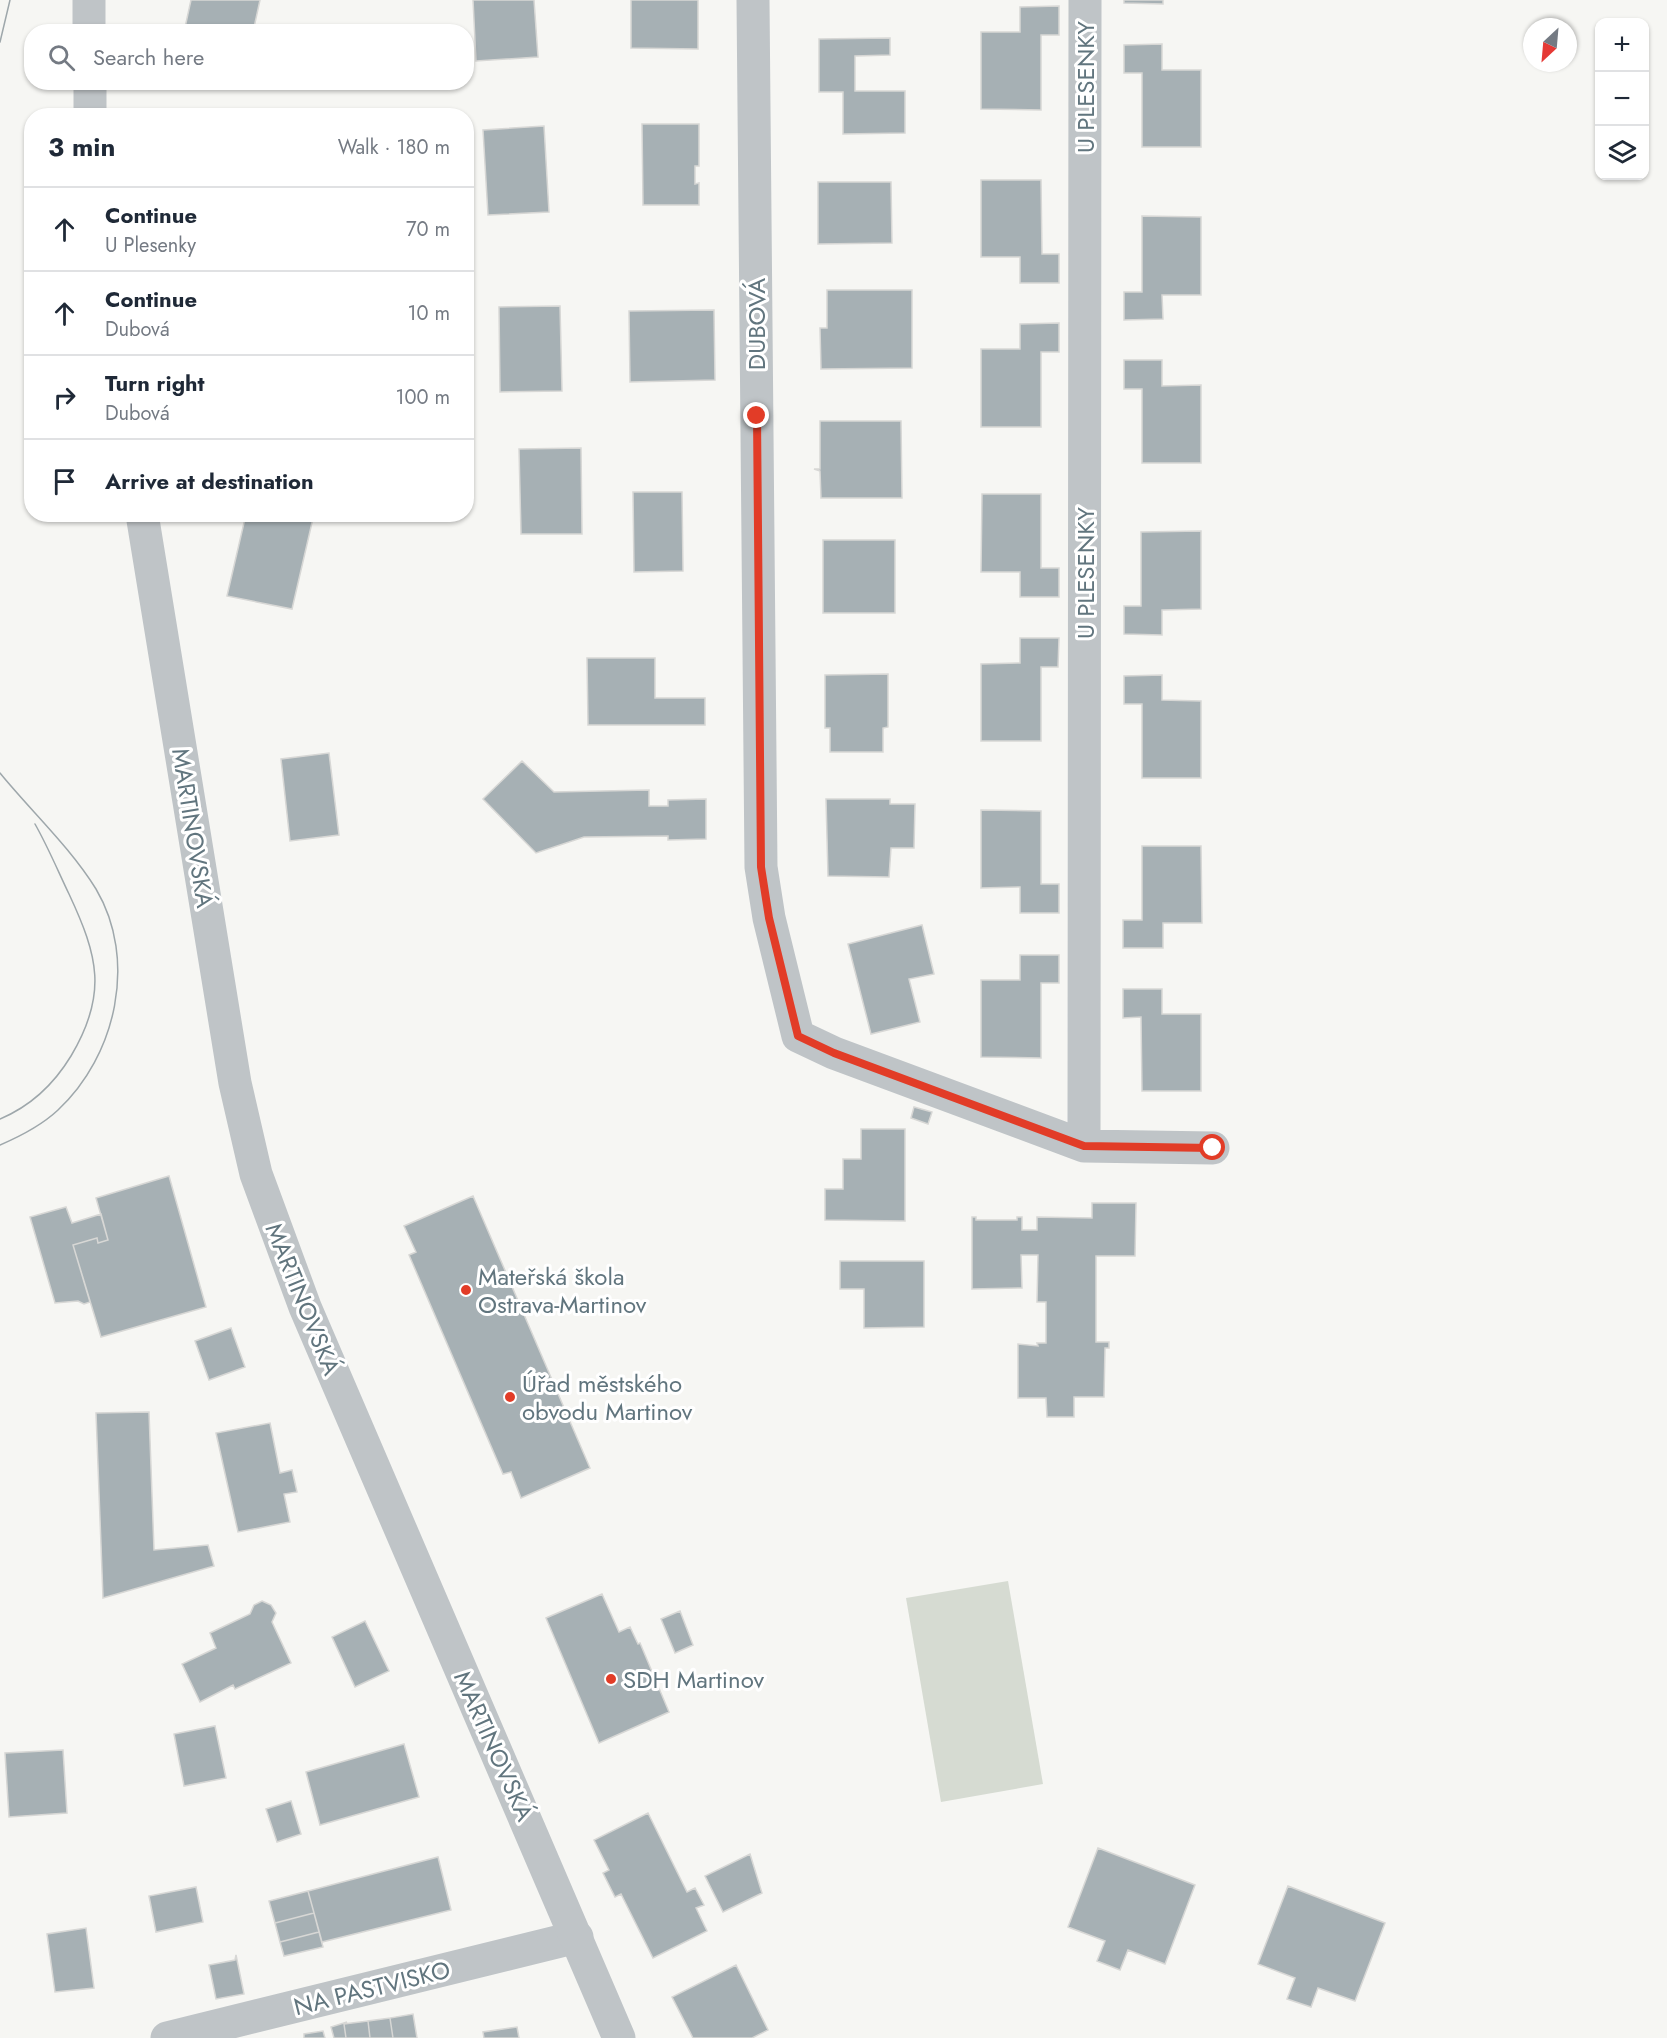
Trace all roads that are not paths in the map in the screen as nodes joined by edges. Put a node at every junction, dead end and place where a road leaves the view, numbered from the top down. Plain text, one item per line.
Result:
1 (89, 0) edge
2 (753, 0) edge
3 (1085, 0) edge
4 (89, 24) edge
5 (90, 90) edge
6 (90, 108) edge
7 (143, 522) edge
8 (1084, 1146) junction
9 (1213, 1148) dead end
10 (577, 1937) junction
11 (167, 2038) edge
12 (619, 2038) edge

1 - 4 street
2 - 8 street, DUBOVÁ
3 - 8 street, U PLESENKY
5 - 6 street
7 - 10 street, MARTINOVSKÁ
8 - 9 street
10 - 11 street, NA PASTVISKO
10 - 12 street, MARTINOVSKÁ

